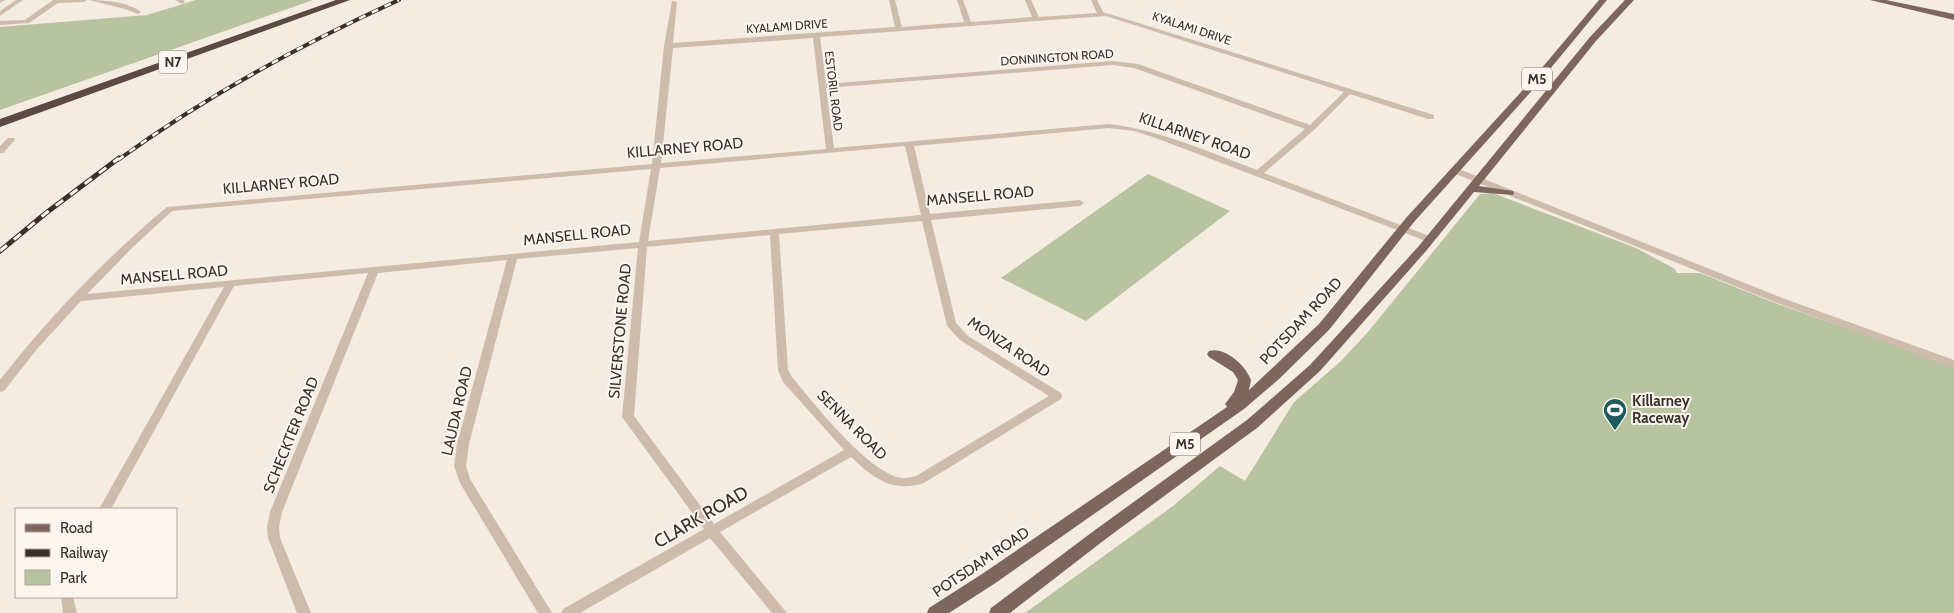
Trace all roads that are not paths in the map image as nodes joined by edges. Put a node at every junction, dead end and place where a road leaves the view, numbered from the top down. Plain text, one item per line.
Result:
1 (20, 0) edge
2 (84, 0) edge
3 (92, 0) edge
4 (122, 0) edge
5 (321, 0) edge
6 (345, 0) edge
7 (892, 0) edge
8 (960, 0) edge
9 (1028, 0) edge
10 (1094, 0) edge
11 (1602, 0) edge
12 (1617, 0) edge
13 (1874, 0) edge
14 (1905, 0) edge
15 (56, 1) edge
16 (1629, 1) edge
17 (674, 2) dead end
18 (113, 4) junction
19 (1954, 11) edge
20 (138, 12) dead end
21 (0, 14) edge
22 (1102, 14) junction
23 (1954, 17) edge
24 (1036, 18) junction
25 (0, 23) edge
26 (968, 23) junction
27 (900, 28) junction
28 (816, 35) junction
29 (668, 46) junction
30 (823, 86) junction
31 (1349, 91) junction
32 (0, 113) edge
33 (1431, 117) dead end
34 (0, 123) edge
35 (1312, 128) junction
36 (11, 140) dead end
37 (909, 144) junction
38 (0, 151) edge
39 (830, 151) junction
40 (656, 166) junction
41 (1454, 170) junction
42 (1258, 174) junction
43 (1476, 185) junction
44 (1509, 193) joint
45 (1080, 203) dead end
46 (927, 216) junction
47 (1403, 229) junction
48 (774, 231) junction
49 (1429, 239) junction
50 (643, 243) junction
51 (513, 257) junction
52 (374, 270) junction
53 (230, 285) junction
54 (77, 298) junction
55 (1214, 354) dead end
56 (1954, 364) edge
57 (0, 388) edge
58 (1057, 396) joint
59 (1213, 424) junction
60 (852, 451) junction
61 (107, 508) edge
62 (712, 531) junction
63 (67, 598) edge
64 (70, 613) edge
65 (304, 613) edge
66 (545, 613) edge
67 (568, 613) edge
68 (780, 613) edge
69 (936, 613) edge
70 (997, 613) edge

1 - 21 street
2 - 15 street
3 - 18 street
4 - 18 street
5 - 32 highway, N7
6 - 34 highway, N7
7 - 27 street
8 - 26 street
9 - 24 street
10 - 22 street
11 - 41 main road, POTSDAM ROAD / M5
12 - 16 main road
13 - 23 main road
14 - 19 main road
15 - 25 street
16 - 43 main road, M5
17 - 29 street, SILVERSTONE ROAD
18 - 20 street
22 - 24 street, KYALAMI DRIVE
22 - 31 street, KYALAMI DRIVE
24 - 26 street, KYALAMI DRIVE
26 - 27 street, KYALAMI DRIVE
27 - 28 street, KYALAMI DRIVE
28 - 29 street, KYALAMI DRIVE
28 - 30 street, ESTORIL ROAD
29 - 40 street, SILVERSTONE ROAD
30 - 35 street, DONNINGTON ROAD
30 - 39 street, ESTORIL ROAD
31 - 33 street, KYALAMI DRIVE
31 - 35 street
35 - 42 street
36 - 38 street
37 - 39 street, KILLARNEY ROAD
37 - 42 street, KILLARNEY ROAD
37 - 46 street, MONZA ROAD
39 - 40 street, KILLARNEY ROAD
40 - 50 street, SILVERSTONE ROAD
40 - 54 street, KILLARNEY ROAD
41 - 43 street
41 - 47 main road, POTSDAM ROAD / M5
42 - 47 street, KILLARNEY ROAD
43 - 44 main road
43 - 49 main road, M5
44 - 56 street
45 - 46 street, MANSELL ROAD
46 - 48 street, MANSELL ROAD
46 - 58 street, MONZA ROAD
47 - 49 street, KILLARNEY ROAD
47 - 59 main road, POTSDAM ROAD / M5
48 - 50 street, MANSELL ROAD
48 - 60 street, SENNA ROAD
49 - 70 main road, M5
50 - 51 street, MANSELL ROAD
50 - 62 street, SILVERSTONE ROAD
51 - 52 street, MANSELL ROAD
51 - 66 street, LAUDA ROAD
52 - 53 street, MANSELL ROAD
52 - 65 street, SCHECKTER ROAD
53 - 54 street, MANSELL ROAD
53 - 61 street
54 - 57 street, KILLARNEY ROAD
55 - 59 main road
58 - 60 street, SENNA ROAD
59 - 69 main road, POTSDAM ROAD / M5
60 - 62 street, CLARK ROAD
62 - 67 street, CLARK ROAD
62 - 68 street, SILVERSTONE ROAD
63 - 64 street

